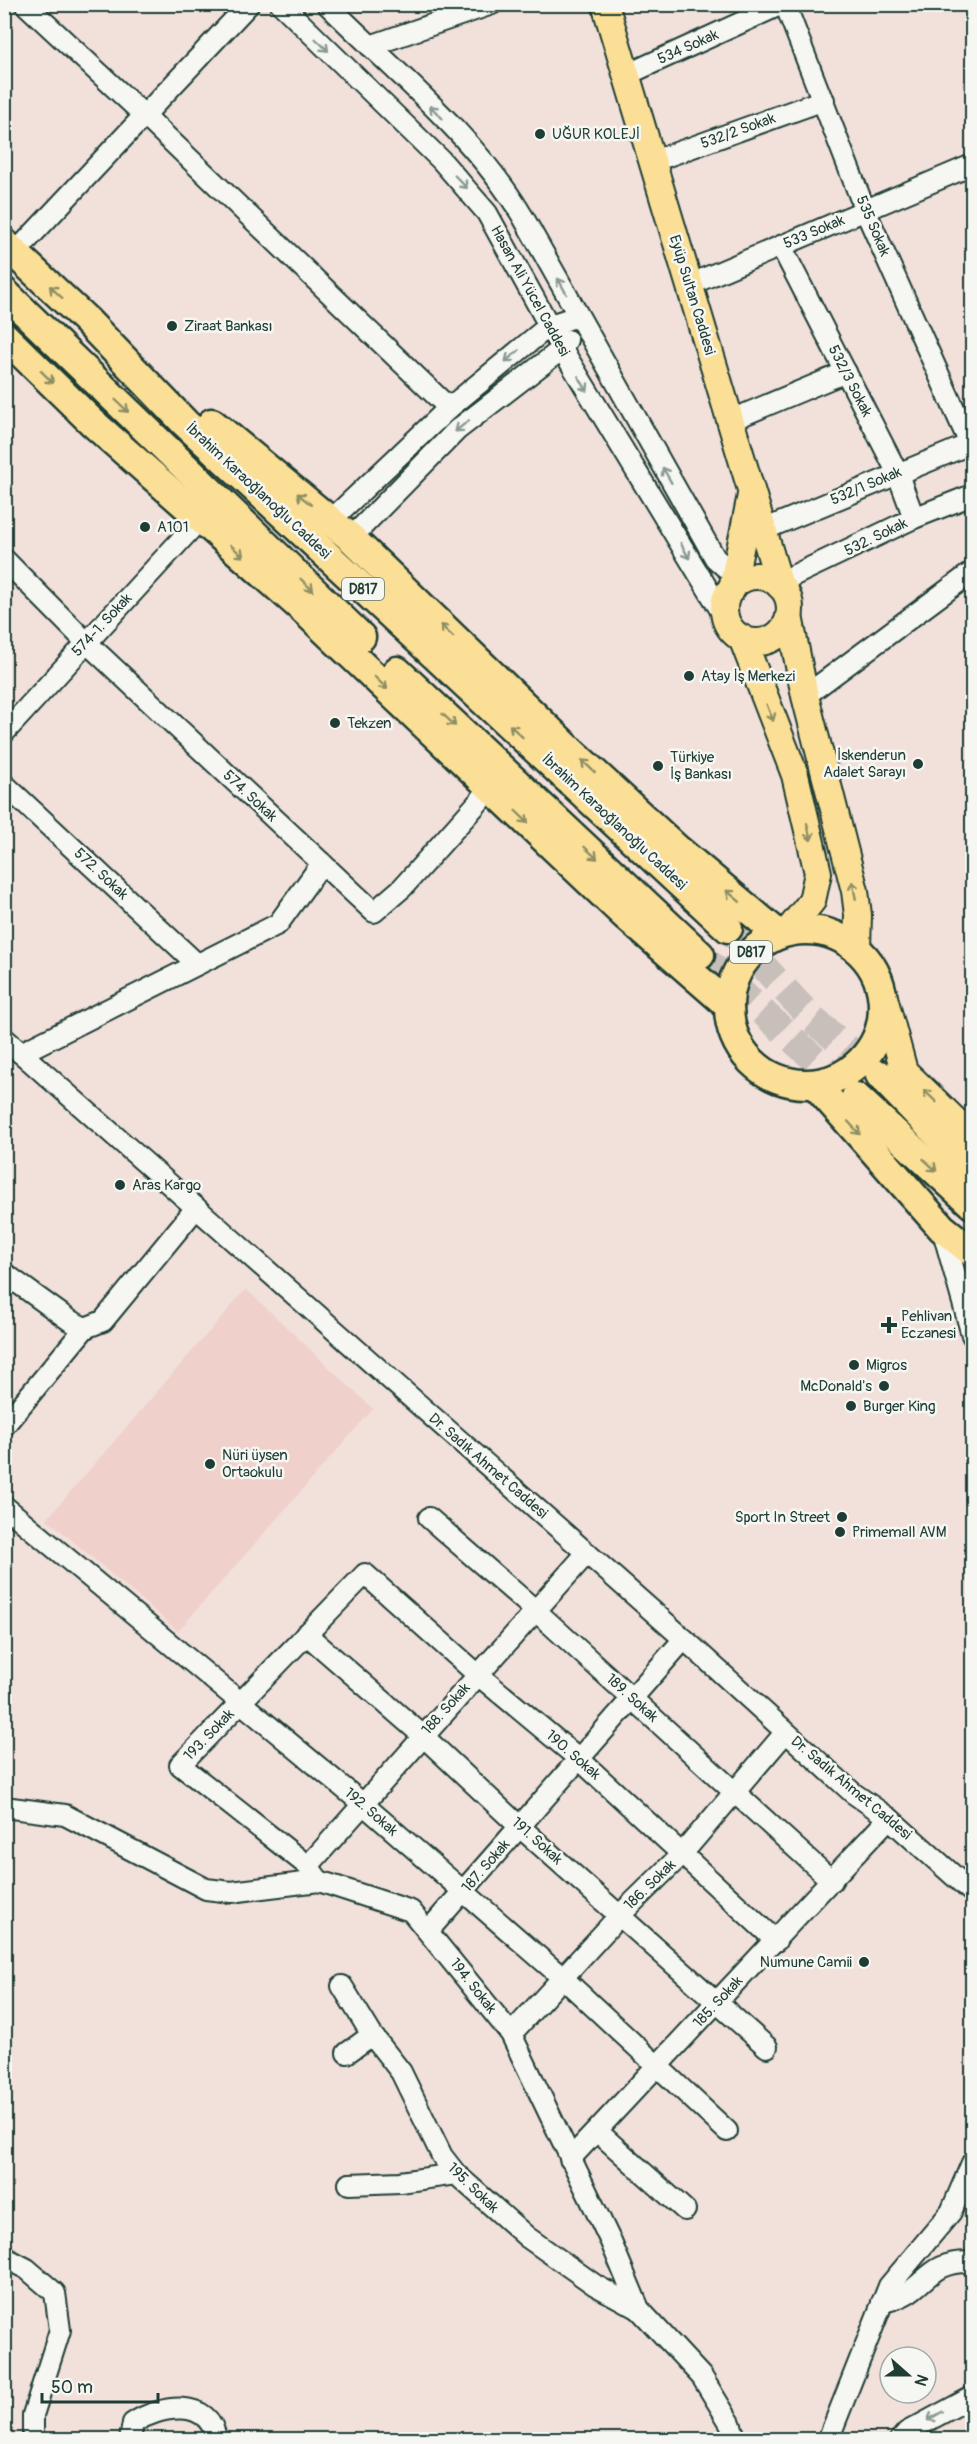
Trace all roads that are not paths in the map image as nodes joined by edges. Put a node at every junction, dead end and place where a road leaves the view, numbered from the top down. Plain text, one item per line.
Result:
1 (25, 4) edge
2 (249, 4) edge
3 (280, 4) edge
4 (327, 4) edge
5 (492, 4) edge
6 (605, 4) edge
7 (784, 4) edge
8 (370, 46) junction
9 (626, 75) junction
10 (824, 100) junction
11 (144, 115) junction
12 (651, 162) junction
13 (972, 165) edge
14 (865, 210) junction
15 (781, 246) junction
16 (10, 248) edge
17 (689, 285) junction
18 (4, 292) edge
19 (578, 316) junction
20 (86, 320) junction
21 (550, 326) junction
22 (4, 336) edge
23 (562, 349) junction
24 (846, 372) junction
25 (449, 408) junction
26 (729, 421) junction
27 (970, 444) joint
28 (897, 472) junction
29 (752, 492) junction
30 (972, 495) edge
31 (201, 518) junction
32 (914, 518) junction
33 (340, 529) junction
34 (763, 530) junction
35 (6, 563) edge
36 (972, 572) edge
37 (757, 581) junction
38 (789, 616) junction
39 (726, 619) junction
40 (742, 638) junction
41 (86, 642) junction
42 (805, 696) junction
43 (4, 733) edge
44 (4, 784) edge
45 (491, 788) junction
46 (322, 863) junction
47 (728, 928) tunnel mouth
48 (783, 932) junction
49 (857, 948) junction
50 (700, 955) tunnel mouth
51 (197, 964) junction
52 (882, 990) junction
53 (728, 1005) junction
54 (4, 1038) edge
55 (21, 1053) junction
56 (880, 1075) tunnel mouth
57 (815, 1084) junction
58 (856, 1097) tunnel mouth
59 (972, 1137) edge
60 (972, 1170) edge
61 (972, 1204) edge
62 (196, 1208) junction
63 (942, 1228) junction
64 (972, 1252) edge
65 (4, 1273) edge
66 (86, 1328) junction
67 (972, 1335) edge
68 (4, 1426) edge
69 (4, 1506) edge
70 (429, 1518) dead end
71 (587, 1553) junction
72 (365, 1574) joint
73 (536, 1611) junction
74 (306, 1634) junction
75 (684, 1639) junction
76 (477, 1674) junction
77 (633, 1699) junction
78 (241, 1701) junction
79 (785, 1733) junction
80 (422, 1735) junction
81 (578, 1758) junction
82 (736, 1793) junction
83 (363, 1804) junction
84 (4, 1807) edge
85 (889, 1818) junction
86 (520, 1827) junction
87 (681, 1855) junction
88 (313, 1874) junction
89 (832, 1881) junction
90 (462, 1892) junction
91 (972, 1892) edge
92 (620, 1915) junction
93 (429, 1930) junction
94 (776, 1941) junction
95 (564, 1979) junction
96 (342, 1986) dead end
97 (718, 2002) junction
98 (511, 2034) junction
99 (372, 2035) junction
100 (767, 2047) dead end
101 (347, 2053) dead end
102 (657, 2067) junction
103 (597, 2131) junction
104 (728, 2131) dead end
105 (570, 2159) junction
106 (972, 2163) edge
107 (456, 2174) junction
108 (349, 2184) dead end
109 (685, 2210) dead end
110 (4, 2257) edge
111 (972, 2262) edge
112 (882, 2302) junction
113 (639, 2309) junction
114 (972, 2397) edge
115 (33, 2439) edge
116 (130, 2439) edge
117 (216, 2439) edge
118 (736, 2439) edge
119 (828, 2439) edge
120 (900, 2439) edge

1 - 11 street
2 - 11 street
3 -> 21 street, Hasan Ali Yücel Caddesi
4 - 8 street
5 - 8 street
6 - 9 main road, Eyüp Sultan Caddesi
7 - 9 street, 534 Sokak
7 - 10 street, 535 Sokak
19 -> 8 street
9 - 12 main road, Eyüp Sultan Caddesi
10 - 12 street, 532/2 Sokak
10 - 14 street, 535 Sokak
11 - 16 street
11 - 25 street
12 - 17 main road, Eyüp Sultan Caddesi
13 - 14 street, 533 Sokak
14 - 15 street, 533 Sokak
14 - 27 street, 535 Sokak
15 - 17 street, 533 Sokak
15 - 24 street, 532/3 Sokak
20 -> 16 highway, İbrahim Karaoğlanoğlu Caddesi / D817
17 - 26 main road, Eyüp Sultan Caddesi
18 -> 50 highway, İbrahim Karaoğlanoğlu Caddesi / D817
19 - 21 street
19 - 23 street
37 -> 19 street
33 -> 20 highway
47 -> 20 highway, İbrahim Karaoğlanoğlu Caddesi / D817
21 - 23 street, Hasan Ali Yücel Caddesi
21 -> 25 street
22 -> 31 highway
23 -> 33 street
23 -> 39 street, Hasan Ali Yücel Caddesi
24 - 26 street
24 - 28 street, 532/3 Sokak
25 - 33 street
26 - 29 main road, Eyüp Sultan Caddesi
27 - 28 street, 532/1 Sokak
28 - 32 street, 532/3 Sokak
28 - 34 street, 532/1 Sokak
29 - 34 main road, Eyüp Sultan Caddesi
29 - 37 main road
30 - 32 street, 532. Sokak
31 - 41 street, 574-1. Sokak
31 -> 45 highway
32 - 37 street, 532. Sokak
48 -> 33 highway
34 - 37 main road, Eyüp Sultan Caddesi
35 - 41 street, 574. Sokak
36 - 42 street
37 - 38 main road
37 - 39 main road
38 - 40 main road
38 - 42 main road
39 - 40 main road
40 -> 48 main road
41 - 43 street, 574-1. Sokak
41 - 46 street, 574. Sokak
49 -> 42 main road
44 - 51 street, 572. Sokak
45 - 46 street, 574. Sokak
45 -> 53 highway
46 - 51 street
48 - 49 highway, D817
48 - 53 highway, D817
49 - 52 highway, D817
51 - 55 street
52 - 57 highway, D817
59 -> 52 main road
53 - 57 highway, D817
54 - 55 street, Dr. Sadık Ahmet Caddesi
55 - 62 street, Dr. Sadık Ahmet Caddesi
56 - 60 highway
57 -> 63 highway
58 -> 61 highway
62 - 66 street
62 - 71 street, Dr. Sadık Ahmet Caddesi
63 - 64 highway
63 - 67 street
65 - 66 street
66 - 68 street
69 - 78 street, 192. Sokak
70 - 73 street, 189. Sokak
71 - 73 street, 188. Sokak
71 - 75 street, Dr. Sadık Ahmet Caddesi
72 - 74 street, 193. Sokak
72 - 76 street, 190. Sokak
73 - 76 street, 188. Sokak
73 - 77 street, 189. Sokak
74 - 78 street, 193. Sokak
74 - 80 street, 191. Sokak
75 - 77 street, 187. Sokak
75 - 79 street, Dr. Sadık Ahmet Caddesi
76 - 80 street, 188. Sokak
76 - 81 street, 190. Sokak
77 - 81 street, 187. Sokak
77 - 82 street, 189. Sokak
78 - 83 street, 192. Sokak
78 - 88 street, 193. Sokak
79 - 82 street, 186. Sokak
79 - 85 street, Dr. Sadık Ahmet Caddesi
80 - 83 street, 188. Sokak
80 - 86 street, 191. Sokak
81 - 86 street, 187. Sokak
81 - 87 street, 190. Sokak
82 - 87 street, 186. Sokak
82 - 89 street, 189. Sokak
83 - 88 street, 188. Sokak
83 - 90 street, 192. Sokak
84 - 88 street, 194. Sokak
85 - 89 street, 185. Sokak
85 - 91 street, Dr. Sadık Ahmet Caddesi
86 - 90 street, 187. Sokak
86 - 92 street, 191. Sokak
87 - 92 street, 186. Sokak
87 - 94 street, 190. Sokak
88 - 93 street, 194. Sokak
89 - 94 street, 185. Sokak
90 - 93 street, 187. Sokak
90 - 95 street, 192. Sokak
92 - 95 street, 186. Sokak
92 - 97 street, 191. Sokak
93 - 98 street, 194. Sokak
94 - 97 street, 185. Sokak
95 - 98 street, 186. Sokak
95 - 102 street, 192. Sokak
96 - 99 street, 195. Sokak
97 - 100 street, 191. Sokak
97 - 102 street, 185. Sokak
98 - 105 street, 194. Sokak
99 - 101 street
99 - 107 street, 195. Sokak
102 - 103 street, 185. Sokak
102 - 104 street, 192. Sokak
103 - 105 street, 185. Sokak
103 - 109 street
105 - 113 street, 194. Sokak
106 - 112 street
107 - 108 street
107 - 113 street, 195. Sokak
110 - 115 street
111 - 112 street
112 - 119 street
113 - 118 street, 194. Sokak
114 -> 120 street
116 - 117 street

